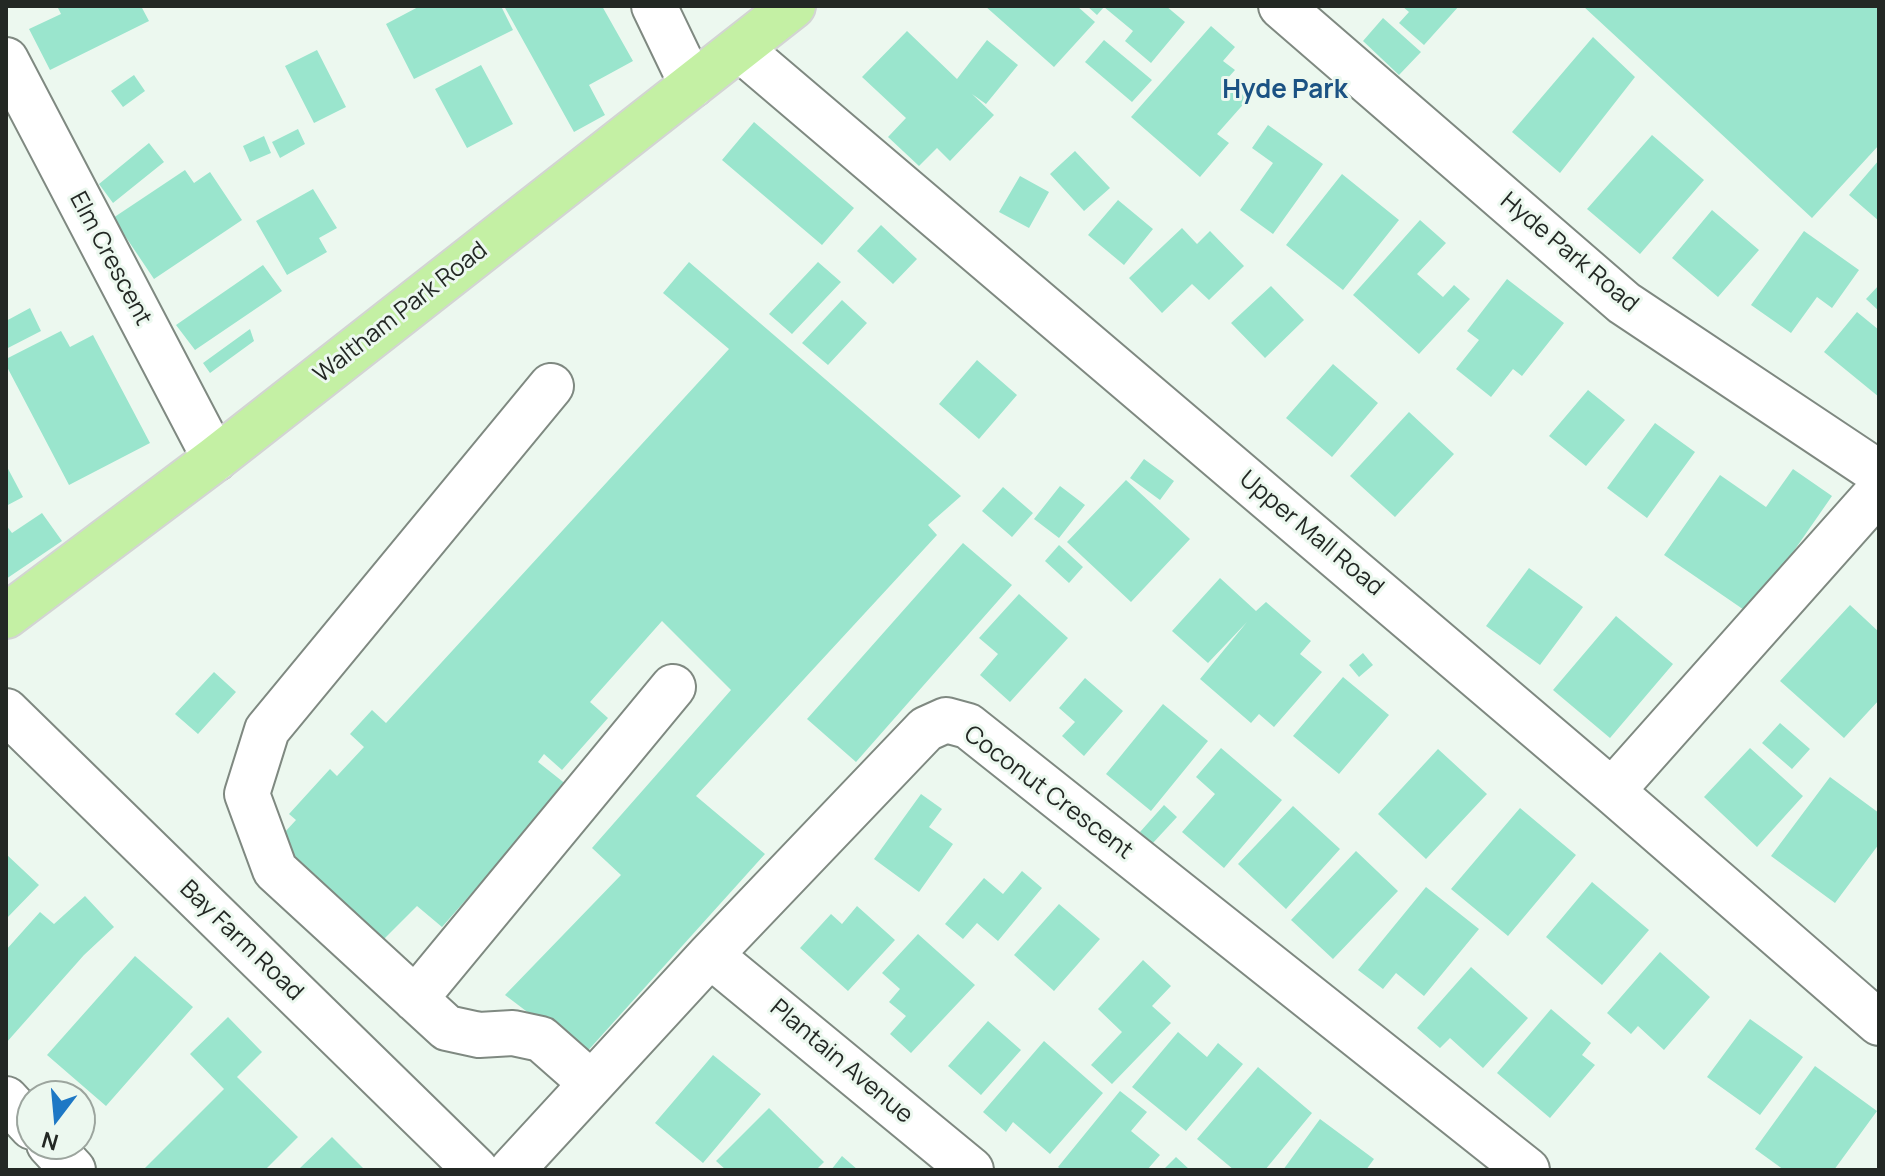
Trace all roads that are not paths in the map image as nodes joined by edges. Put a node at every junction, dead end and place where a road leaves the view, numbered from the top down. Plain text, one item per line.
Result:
1 (654, 6) edge
2 (793, 6) edge
3 (1281, 6) edge
4 (740, 49) junction
5 (6, 60) edge
6 (692, 85) junction
7 (551, 386) dead end
8 (215, 459) junction
9 (1879, 473) edge
10 (1879, 491) edge
11 (6, 616) edge
12 (673, 687) dead end
13 (6, 711) edge
14 (1612, 791) junction
15 (710, 955) junction
16 (415, 999) junction
17 (1879, 1023) edge
18 (591, 1083) junction
19 (476, 1170) edge
20 (512, 1170) edge
21 (971, 1170) edge
22 (1527, 1170) edge

1 - 6 street
2 - 4 main road, Waltham Park Road
3 - 9 street, Hyde Park Road
4 - 6 main road, Waltham Park Road
4 - 14 street, Upper Mall Road
5 - 8 street, Elm Crescent
6 - 8 main road, Waltham Park Road
7 - 16 street
8 - 11 main road, Waltham Park Road
10 - 14 street
12 - 16 street
13 - 19 street, Bay Farm Road
14 - 17 street, Upper Mall Road
15 - 18 street, Coconut Crescent
15 - 21 street, Plantain Avenue
15 - 22 street, Coconut Crescent
16 - 18 street
18 - 20 street, Coconut Crescent

